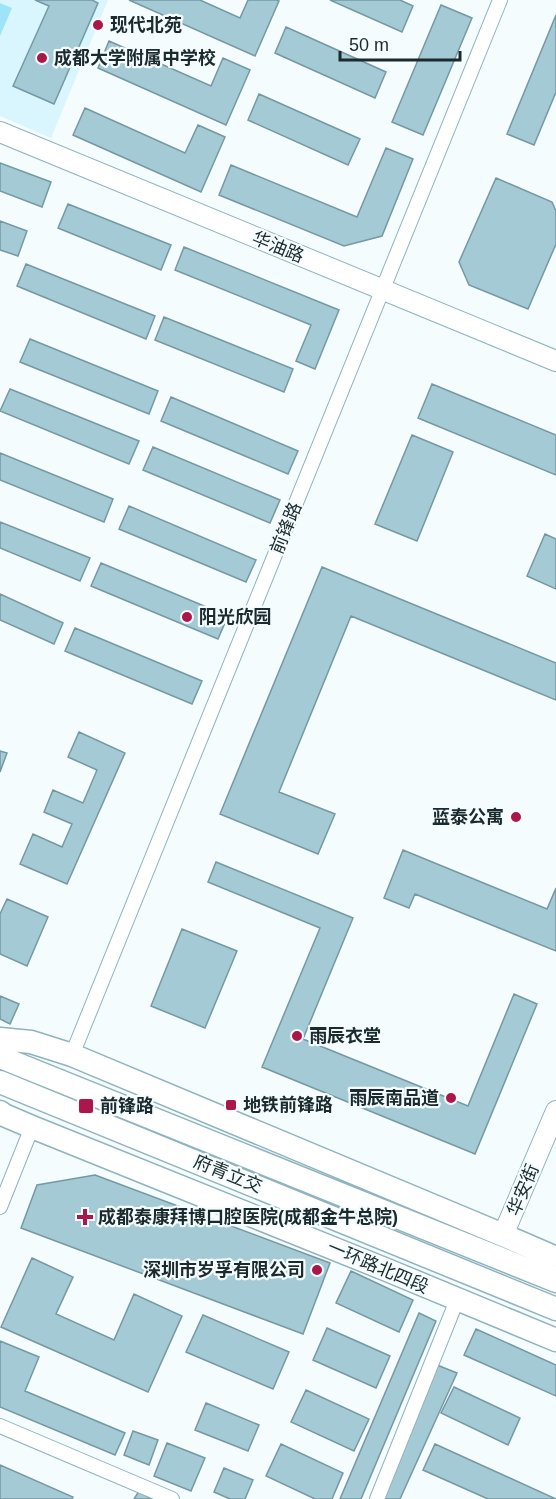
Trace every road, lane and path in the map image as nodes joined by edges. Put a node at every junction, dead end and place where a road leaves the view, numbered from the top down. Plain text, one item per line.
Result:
1 (500, 0) edge
2 (0, 132) edge
3 (383, 290) junction
4 (556, 361) edge
5 (0, 1039) edge
6 (72, 1055) junction
7 (0, 1057) edge
8 (0, 1082) edge
9 (556, 1111) edge
10 (0, 1112) edge
11 (32, 1127) junction
12 (0, 1207) edge
13 (503, 1235) junction
14 (556, 1258) edge
15 (556, 1281) edge
16 (458, 1300) junction
17 (551, 1306) edge
18 (556, 1340) edge
19 (0, 1426) edge
20 (172, 1499) edge
21 (377, 1499) edge

1 - 3 street, 前锋路
2 - 3 street, 华油路
3 - 4 street, 华油路
3 - 6 street, 前锋路
5 - 6 main road
6 - 13 main road
7 - 15 main road, 府青立交
8 - 17 main road, 府青立交
9 - 13 street, 华安街
10 - 11 main road, 一环路北四段
11 - 12 street
11 - 16 main road, 一环路北四段
13 - 14 main road
16 - 18 main road, 一环路北四段
16 - 21 street
19 - 20 street

